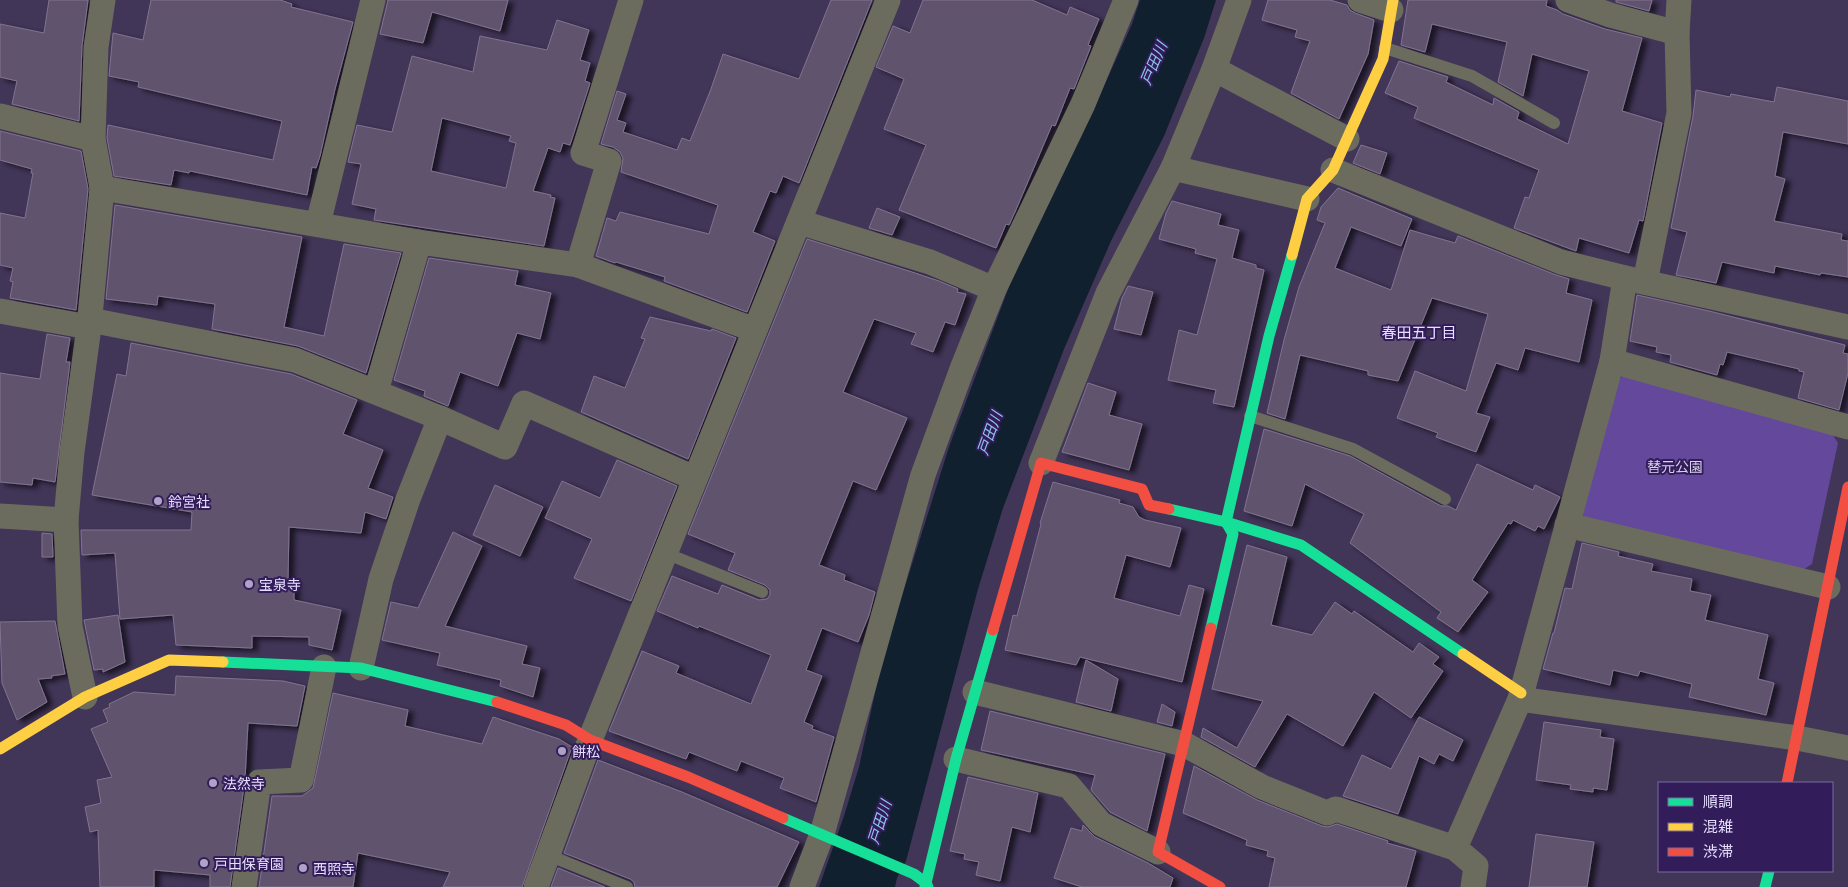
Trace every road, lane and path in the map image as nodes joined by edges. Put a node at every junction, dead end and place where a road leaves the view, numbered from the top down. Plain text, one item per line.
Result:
1 (103, 0) edge
2 (373, 0) edge
3 (631, 0) edge
4 (888, 0) edge
5 (1126, 0) edge
6 (1238, 0) edge
7 (1360, 0) edge
8 (1568, 0) edge
9 (1678, 0) edge
10 (1392, 5) edge
11 (1677, 32) junction
12 (1385, 48) junction
13 (1214, 70) junction
14 (0, 116) edge
15 (1554, 123) dead end
16 (93, 139) junction
17 (1347, 139) junction
18 (1173, 168) junction
19 (1333, 170) junction
20 (102, 188) junction
21 (1307, 199) junction
22 (799, 222) junction
23 (318, 224) junction
24 (419, 242) junction
25 (578, 265) junction
26 (1635, 280) junction
27 (994, 289) junction
28 (0, 311) edge
29 (90, 323) junction
30 (1848, 327) edge
31 (755, 330) junction
32 (1612, 361) junction
33 (376, 391) junction
34 (1250, 416) junction
35 (440, 418) junction
36 (1848, 427) edge
37 (1041, 463) junction
38 (694, 478) junction
39 (1848, 488) edge
40 (1445, 499) dead end
41 (0, 516) edge
42 (66, 520) junction
43 (1226, 522) junction
44 (1567, 526) junction
45 (1843, 545) edge
46 (665, 553) junction
47 (1828, 587) junction
48 (762, 592) dead end
49 (324, 667) junction
50 (361, 668) junction
51 (975, 692) junction
52 (1521, 696) junction
53 (85, 697) junction
54 (1797, 738) junction
55 (590, 740) junction
56 (1184, 744) junction
57 (1848, 748) edge
58 (0, 749) edge
59 (956, 758) junction
60 (1787, 782) edge
61 (822, 834) junction
62 (1455, 848) junction
63 (1158, 852) junction
64 (548, 855) junction
65 (1769, 872) edge
66 (926, 886) edge
67 (244, 887) edge
68 (536, 887) edge
69 (626, 887) edge
70 (802, 887) edge
71 (1220, 887) edge
72 (1473, 887) edge
73 (1765, 887) edge

1 - 16 street
2 - 23 street
3 - 25 street
4 - 22 street
5 - 27 street
6 - 13 street
7 - 10 street
8 - 11 street
9 - 11 street
10 - 12 street
11 - 26 street
12 - 15 lane
12 - 17 street
13 - 17 street
13 - 18 street
14 - 16 street
16 - 20 street
17 - 19 street
18 - 21 street
18 - 37 street
19 - 21 street
19 - 26 street
20 - 23 street
20 - 29 street
21 - 34 street
22 - 27 street
22 - 31 street
23 - 24 street
24 - 25 street
24 - 33 street
25 - 31 street
26 - 30 street
26 - 32 street
27 - 61 street
28 - 29 street
29 - 33 street
29 - 42 street
31 - 38 street
32 - 36 street
32 - 44 street
33 - 35 street
34 - 40 lane
34 - 43 street
35 - 38 street
35 - 50 street
37 - 43 street
37 - 51 street
38 - 46 street
39 - 45 street
41 - 42 street
42 - 53 street
43 - 52 street
43 - 56 street
44 - 47 street
44 - 52 street
45 - 47 street
46 - 48 lane
46 - 55 street
47 - 54 street
49 - 50 street
49 - 53 street
49 - 67 street
50 - 55 street
51 - 56 street
51 - 59 street
52 - 54 street
52 - 62 street
53 - 58 street
54 - 57 street
54 - 60 street
55 - 61 street
55 - 64 street
56 - 62 street
56 - 63 street
59 - 63 street
59 - 66 street
61 - 66 street
61 - 70 street
62 - 72 street
63 - 71 street
64 - 68 street
64 - 69 lane
65 - 73 street

